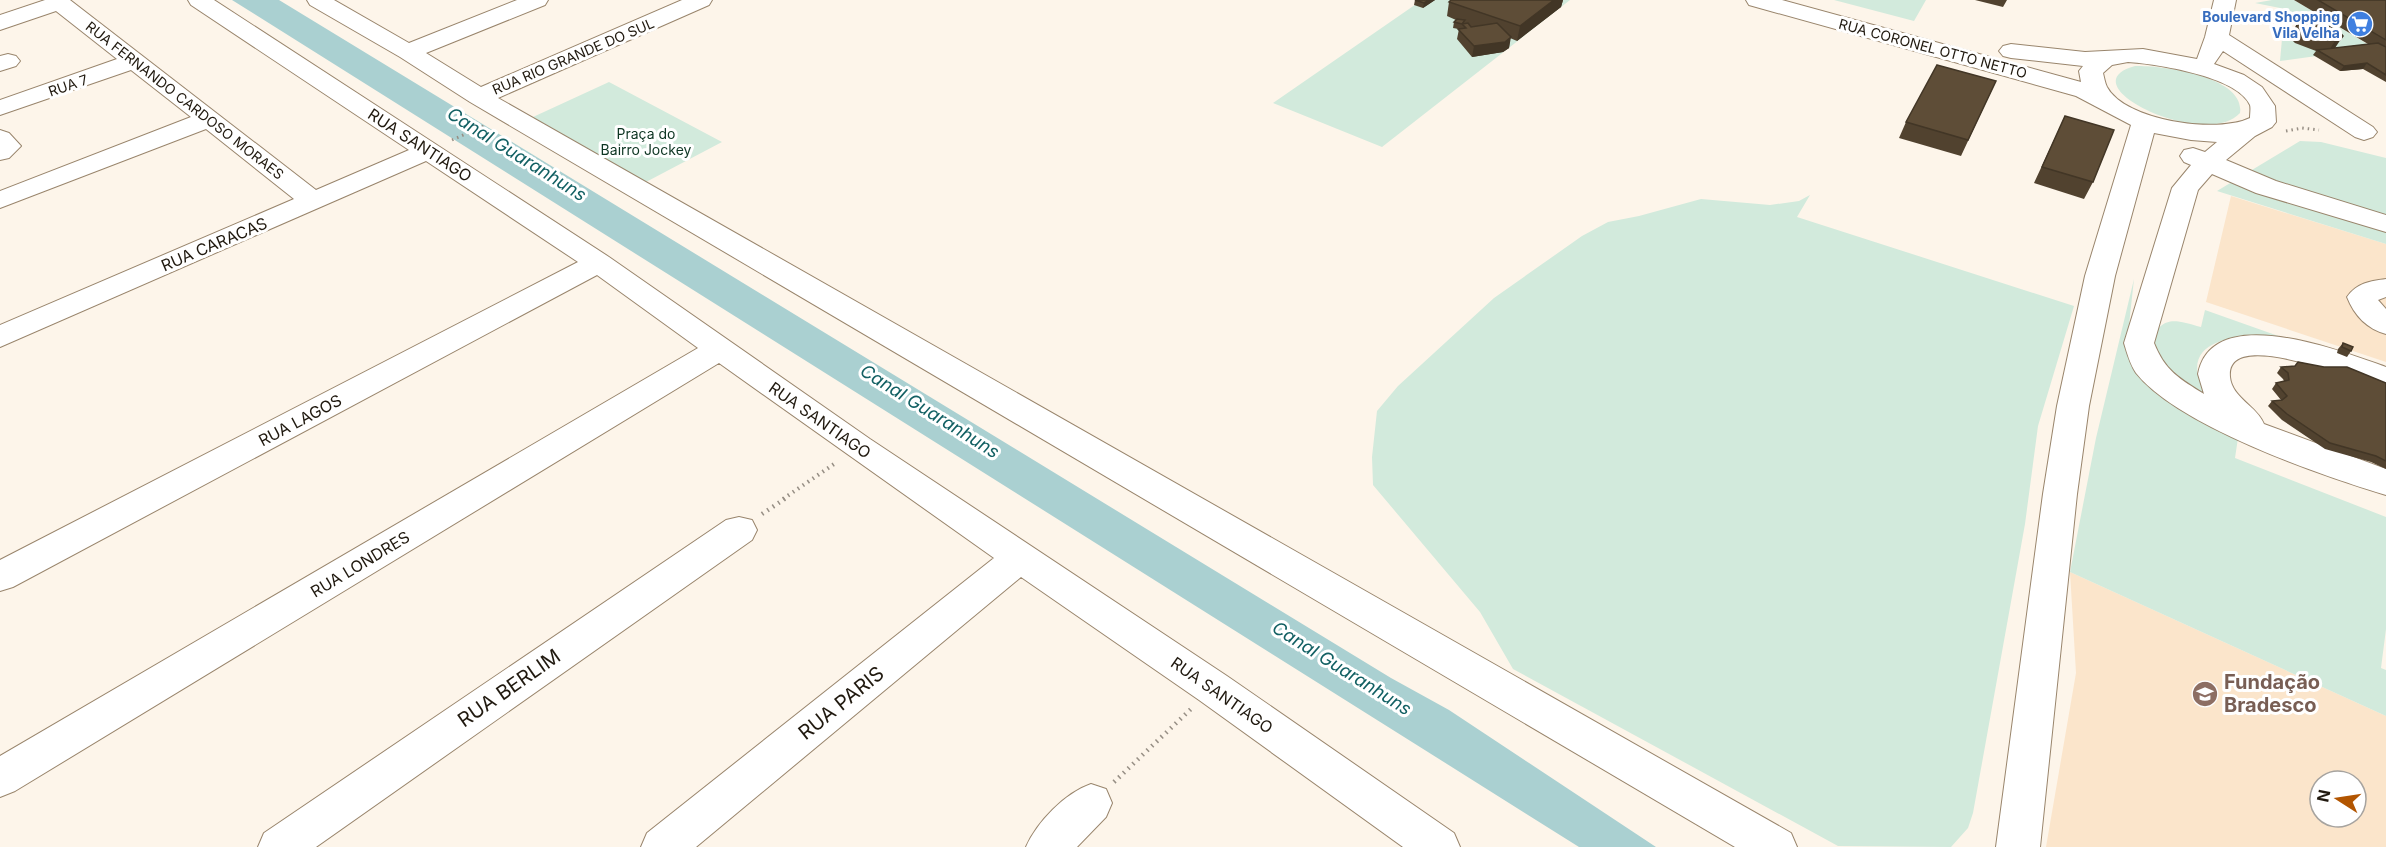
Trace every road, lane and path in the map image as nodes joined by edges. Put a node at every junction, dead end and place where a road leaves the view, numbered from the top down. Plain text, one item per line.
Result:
1 (199, 0) edge
2 (537, 0) edge
3 (701, 0) edge
4 (1757, 0) edge
5 (1803, 0) edge
6 (2225, 0) edge
7 (58, 2) edge
8 (339, 5) edge
9 (0, 23) edge
10 (2217, 37) junction
11 (408, 52) junction
12 (2128, 55) junction
13 (135, 61) junction
14 (2203, 67) junction
15 (478, 97) junction
16 (0, 108) edge
17 (2280, 110) junction
18 (2132, 116) junction
19 (209, 119) junction
20 (489, 124) dead end
21 (2245, 132) junction
22 (2375, 135) edge
23 (0, 138) edge
24 (439, 146) junction
25 (2176, 151) junction
26 (0, 152) edge
27 (2209, 162) junction
28 (2185, 188) junction
29 (0, 200) edge
30 (314, 201) junction
31 (2386, 224) edge
32 (600, 263) junction
33 (2386, 288) edge
34 (2386, 324) edge
35 (0, 338) edge
36 (719, 349) junction
37 (2386, 379) edge
38 (2263, 436) junction
39 (858, 447) junction
40 (2386, 482) edge
41 (739, 530) joint
42 (1019, 558) junction
43 (0, 577) edge
44 (1213, 688) junction
45 (0, 778) edge
46 (1091, 803) joint
47 (280, 847) edge
48 (663, 847) edge
49 (1048, 847) edge
50 (1438, 847) edge
51 (1775, 847) edge
52 (2018, 847) edge

1 - 24 street, RUA SANTIAGO
2 - 11 street
3 - 15 street, RUA RIO GRANDE DO SUL
4 - 18 street, RUA CORONEL OTTO NETTO
5 - 12 street, RUA CORONEL OTTO NETTO
6 - 10 street
7 - 9 street
7 - 13 street, RUA FERNANDO CARDOSO MORAES
8 - 11 street
10 - 14 street
10 - 22 street
11 - 15 street
12 - 14 street
12 - 18 street
13 - 16 street, RUA 7
13 - 19 street, RUA FERNANDO CARDOSO MORAES
14 - 17 street
15 - 51 street
17 - 21 street
17 - 22 street
18 - 21 street
18 - 25 street
18 - 52 street
19 - 29 street
19 - 30 street, RUA FERNANDO CARDOSO MORAES
20 - 24 path
21 - 27 street
23 - 26 street
24 - 30 street, RUA CARACAS
24 - 32 street, RUA SANTIAGO
25 - 27 street
25 - 28 street
27 - 28 street
27 - 31 street
28 - 38 street
30 - 35 street, RUA CARACAS
32 - 36 street, RUA SANTIAGO
32 - 43 street, RUA LAGOS
33 - 34 street
36 - 39 street, RUA SANTIAGO
36 - 45 street, RUA LONDRES
37 - 38 street
38 - 40 street
39 - 41 path
39 - 42 street, RUA SANTIAGO
41 - 47 street, RUA BERLIM
42 - 44 street, RUA SANTIAGO
42 - 48 street, RUA PARIS
44 - 46 path
44 - 50 street, RUA SANTIAGO
46 - 49 street

